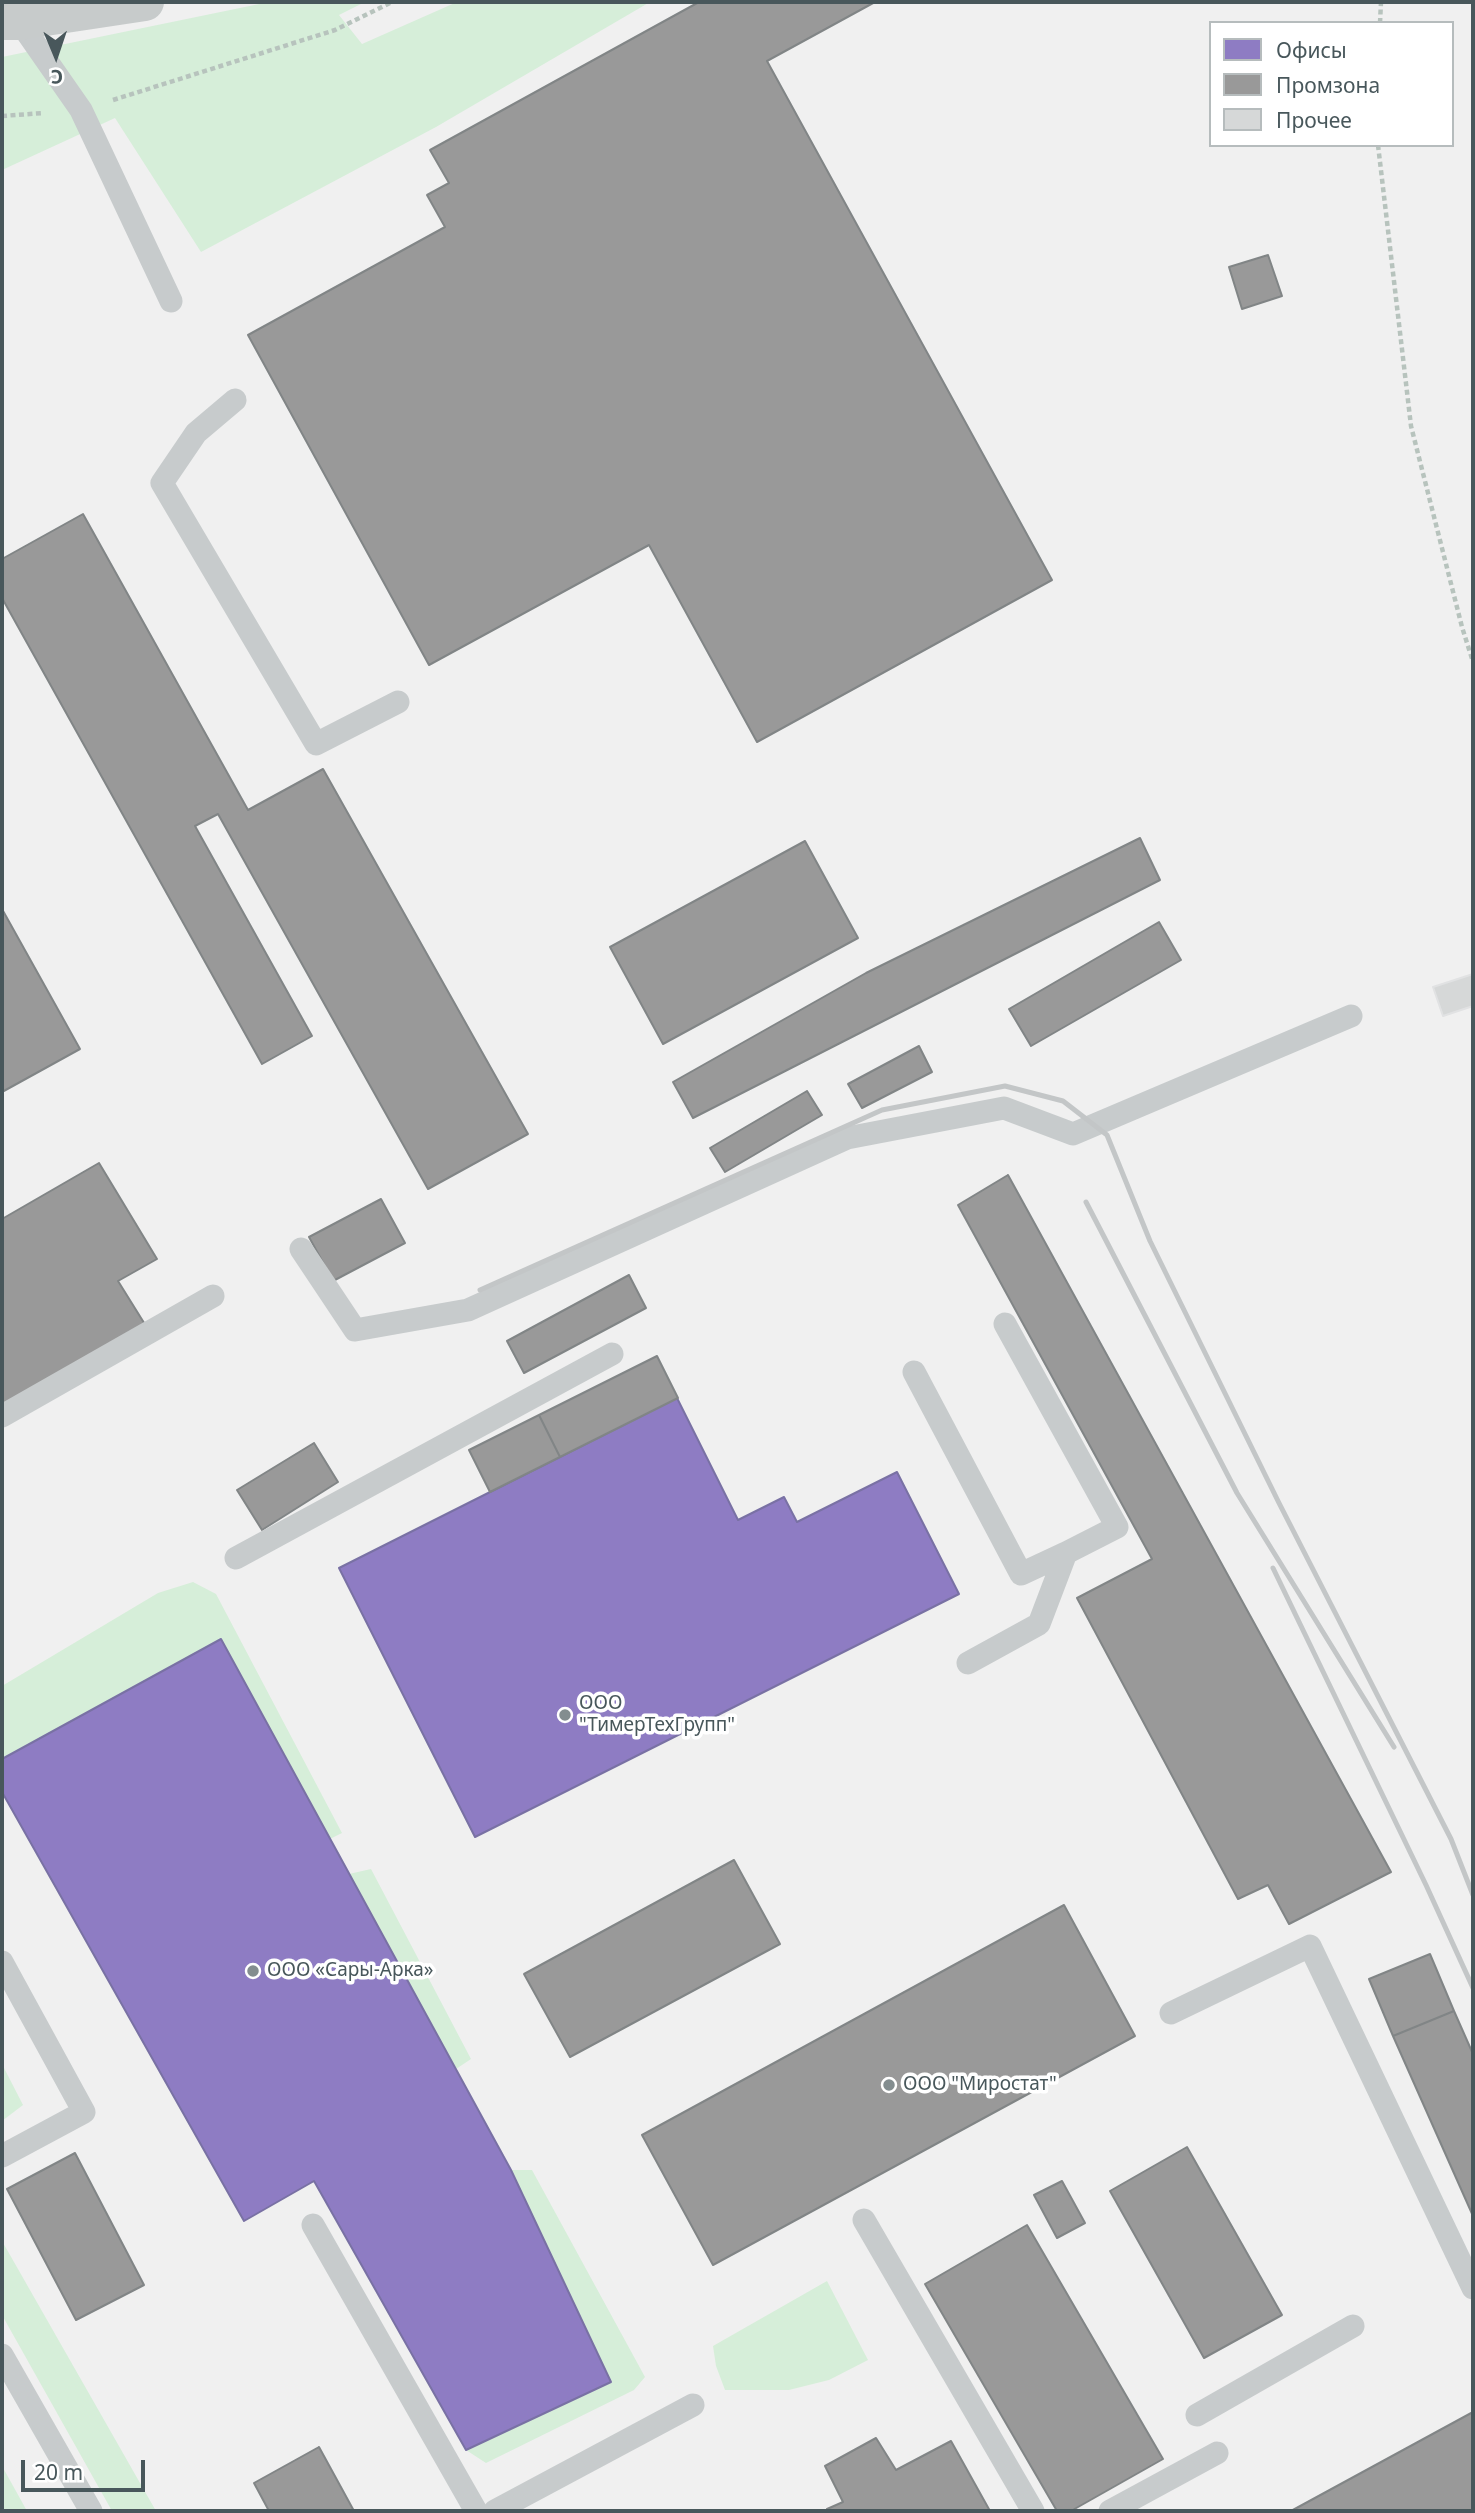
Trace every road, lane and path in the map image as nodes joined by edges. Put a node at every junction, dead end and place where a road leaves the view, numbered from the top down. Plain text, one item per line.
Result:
1 (145, 2) edge
2 (392, 2) edge
3 (1381, 2) edge
4 (10, 21) edge
5 (1380, 21) edge
6 (81, 110) junction
7 (2, 116) edge
8 (1378, 147) edge
9 (171, 301) dead end
10 (235, 400) dead end
11 (1473, 662) edge
12 (398, 702) dead end
13 (1351, 1016) dead end
14 (301, 1249) dead end
15 (213, 1296) dead end
16 (1005, 1324) dead end
17 (612, 1354) dead end
18 (914, 1372) dead end
19 (2, 1416) edge
20 (1066, 1553) junction
21 (236, 1558) dead end
22 (968, 1663) dead end
23 (2, 1962) edge
24 (1171, 2013) dead end
25 (2, 2156) edge
26 (864, 2220) dead end
27 (313, 2225) dead end
28 (1473, 2288) edge
29 (1353, 2326) dead end
30 (2, 2355) edge
31 (693, 2405) dead end
32 (1197, 2415) dead end
33 (1217, 2453) dead end
34 (91, 2511) edge
35 (476, 2511) edge
36 (495, 2511) edge
37 (1032, 2511) edge
38 (1110, 2511) edge

1 - 4 street
2 - 6 path
3 - 5 path
4 - 6 lane
6 - 7 path
6 - 9 lane
8 - 11 path
10 - 12 lane
13 - 14 lane
15 - 19 lane
16 - 20 lane
17 - 21 lane
18 - 20 lane
20 - 22 lane
23 - 25 lane
24 - 28 lane
26 - 37 lane
27 - 35 lane
29 - 32 lane
30 - 34 lane
31 - 36 lane
33 - 38 lane

